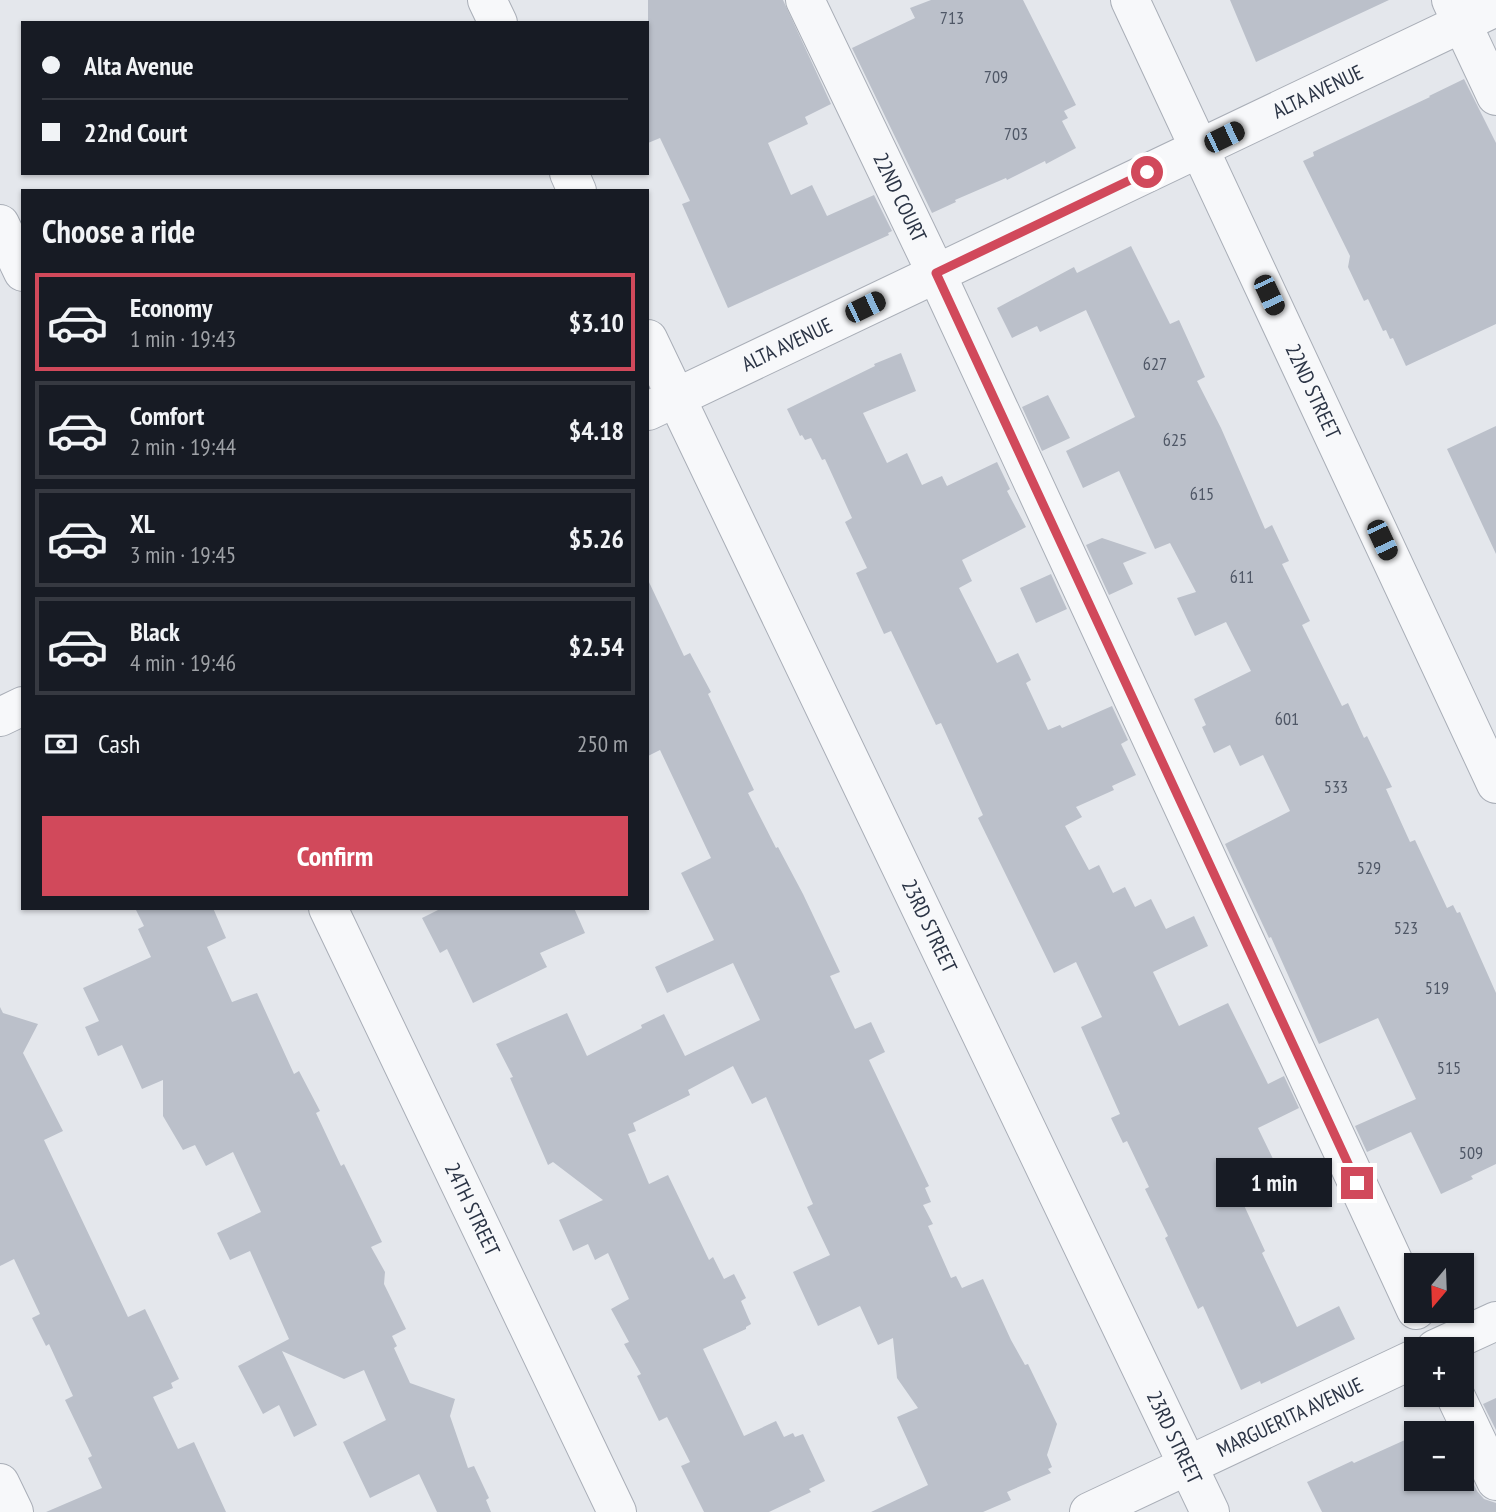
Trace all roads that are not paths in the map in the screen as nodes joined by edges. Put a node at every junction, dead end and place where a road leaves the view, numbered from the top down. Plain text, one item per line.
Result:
1 (487, 0) edge
2 (805, 0) edge
3 (1130, 0) edge
4 (1496, 7) edge
5 (1456, 12) edge
6 (497, 21) edge
7 (1496, 96) edge
8 (1201, 149) junction
9 (0, 224) edge
10 (21, 268) edge
11 (936, 273) junction
12 (649, 344) edge
13 (661, 404) edge
14 (21, 707) edge
15 (0, 717) edge
16 (1496, 784) edge
17 (329, 910) edge
18 (1404, 1284) edge
19 (1496, 1321) edge
20 (1461, 1337) edge
21 (1404, 1364) edge
22 (1461, 1407) edge
23 (1188, 1465) junction
24 (1496, 1481) edge
25 (0, 1483) edge
26 (14, 1512) edge
27 (617, 1512) edge
28 (1089, 1512) edge
29 (1210, 1512) edge

1 - 6 street
2 - 11 street, 22ND COURT
3 - 8 street, 22ND STREET
4 - 5 street, ALTA AVENUE
5 - 7 street
5 - 8 street, ALTA AVENUE
8 - 11 street, ALTA AVENUE
8 - 16 street, 22ND STREET
9 - 10 street
11 - 13 street, ALTA AVENUE
11 - 18 street, 22ND COURT
12 - 13 street, 23RD STREET
13 - 23 street, 23RD STREET
14 - 15 street
17 - 27 street, 24TH STREET
19 - 20 street
21 - 23 street, MARGUERITA AVENUE
22 - 24 street
23 - 28 street, MARGUERITA AVENUE
23 - 29 street, 23RD STREET
25 - 26 street

